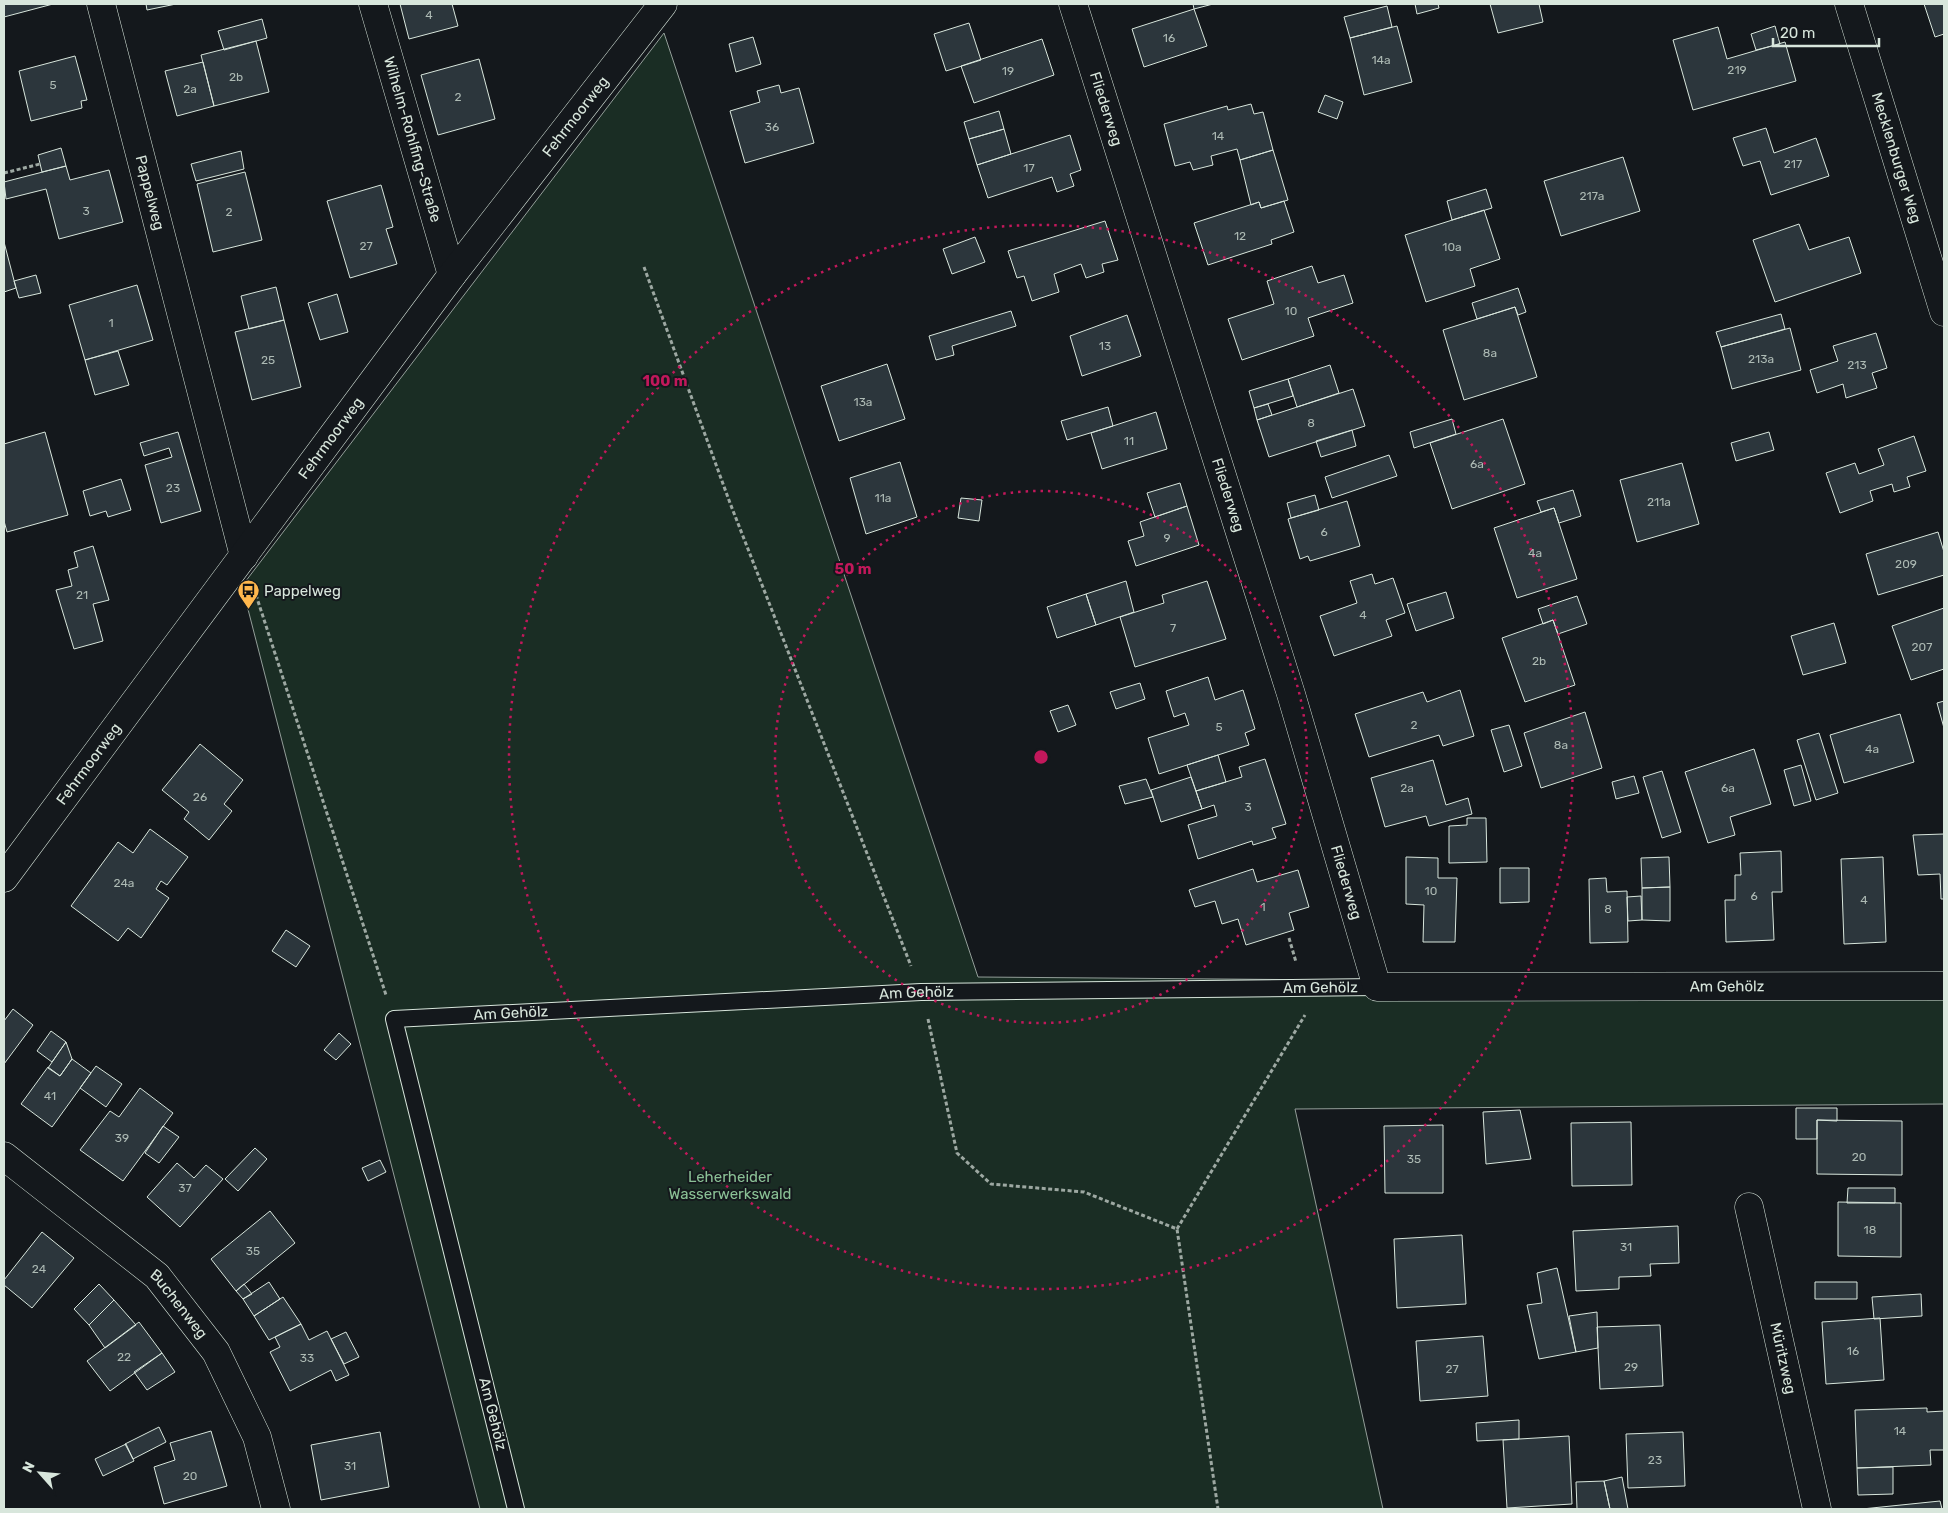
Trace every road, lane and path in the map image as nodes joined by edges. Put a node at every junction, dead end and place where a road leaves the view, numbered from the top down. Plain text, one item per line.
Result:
1 (101, 4) edge
2 (373, 4) edge
3 (664, 4) edge
4 (1073, 4) edge
5 (1849, 4) edge
6 (40, 164) dead end
7 (4, 173) edge
8 (644, 267) dead end
9 (452, 275) junction
10 (1944, 312) edge
11 (244, 556) junction
12 (4, 878) edge
13 (1319, 986) junction
14 (1944, 986) edge
15 (1377, 987) junction
16 (921, 992) junction
17 (394, 1019) junction
18 (4, 1156) edge
19 (1749, 1207) dead end
20 (1177, 1229) junction
21 (276, 1509) edge
22 (516, 1509) edge
23 (1218, 1509) edge
24 (1817, 1509) edge

1 - 11 street, Pappelweg
2 - 9 street, Wilhelm-Rohlfing-Straße
3 - 9 street, Fehrmoorweg
4 - 15 street, Fliederweg
5 - 10 street, Mecklenburger Weg
6 - 7 path
8 - 16 path
9 - 11 street, Fehrmoorweg
11 - 12 street, Fehrmoorweg
11 - 17 path
13 - 15 lane, Am Gehölz
13 - 16 lane, Am Gehölz
13 - 20 path
14 - 15 street, Am Gehölz
16 - 17 lane, Am Gehölz
16 - 20 path
17 - 22 lane, Am Gehölz
18 - 21 street, Buchenweg
19 - 24 street, Müritzweg
20 - 23 path

